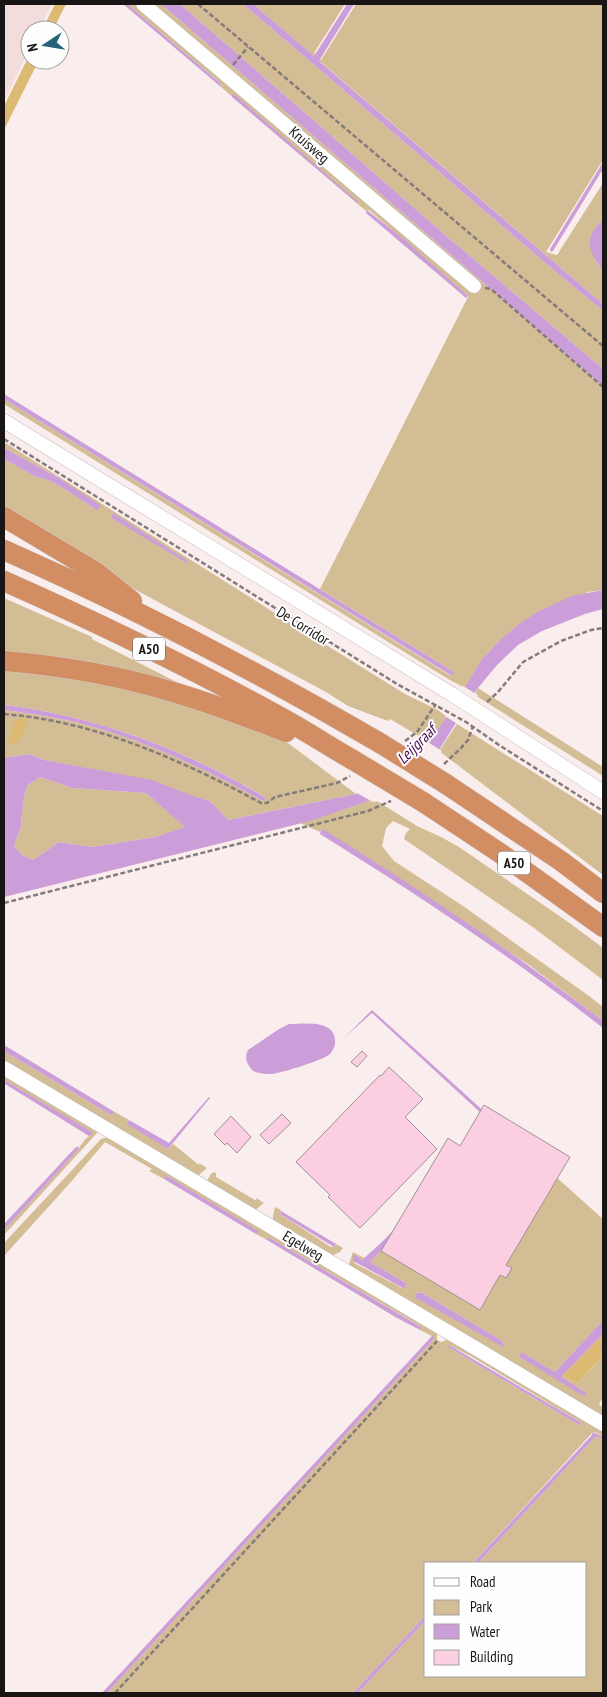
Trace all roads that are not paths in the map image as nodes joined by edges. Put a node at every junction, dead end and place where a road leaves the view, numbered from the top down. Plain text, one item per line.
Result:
1 (143, 4) edge
2 (474, 286) road end
3 (4, 421) edge
4 (4, 517) edge
5 (4, 550) edge
6 (4, 581) edge
7 (156, 621) junction
8 (4, 661) edge
9 (348, 762) junction
10 (603, 792) edge
11 (603, 893) edge
12 (603, 926) edge
13 (4, 1068) edge
14 (603, 1424) edge

1 - 2 street, Kruisweg
3 - 10 street, De Corridor
4 - 7 highway, A50
5 - 7 highway, A50
6 - 9 highway, A50
7 - 11 highway, A50, bridge
8 - 9 highway, A50
9 - 12 highway, A50, bridge
13 - 14 street, Egelweg

